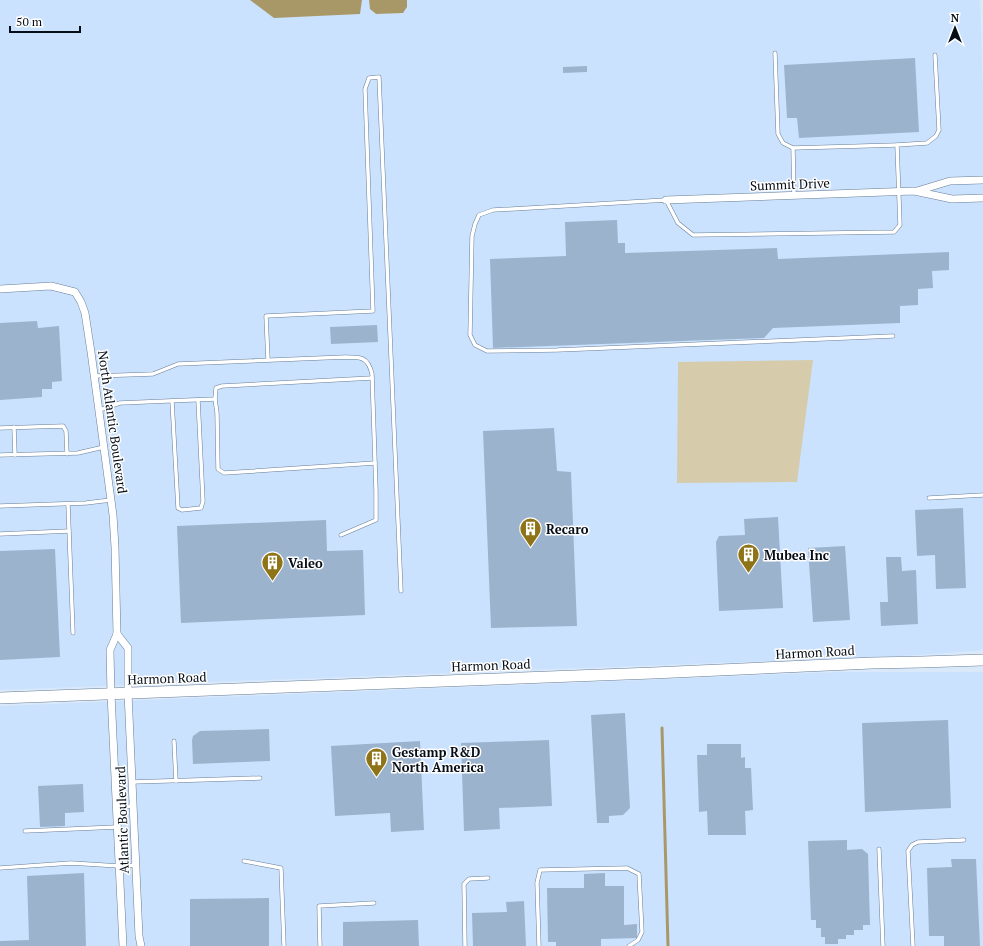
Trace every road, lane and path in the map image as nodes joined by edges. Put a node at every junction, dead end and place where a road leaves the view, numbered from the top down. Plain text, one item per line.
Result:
1 (775, 53) dead end
2 (935, 55) dead end
3 (897, 145) junction
4 (793, 148) junction
5 (983, 180) edge
6 (914, 191) junction
7 (898, 192) junction
8 (794, 196) junction
9 (983, 198) edge
10 (666, 200) junction
11 (0, 289) edge
12 (893, 336) dead end
13 (268, 360) junction
14 (95, 376) junction
15 (372, 378) junction
16 (215, 399) junction
17 (198, 400) junction
18 (172, 401) junction
19 (99, 410) junction
20 (14, 427) junction
21 (0, 428) edge
22 (104, 447) junction
23 (68, 454) junction
24 (15, 455) junction
25 (0, 456) edge
26 (375, 463) junction
27 (983, 495) edge
28 (929, 498) dead end
29 (111, 500) junction
30 (68, 504) junction
31 (0, 506) edge
32 (69, 531) junction
33 (0, 534) edge
34 (341, 535) dead end
35 (400, 591) dead end
36 (73, 633) dead end
37 (117, 634) junction
38 (983, 660) edge
39 (111, 694) junction
40 (128, 694) junction
41 (0, 698) edge
42 (174, 741) dead end
43 (260, 778) dead end
44 (176, 781) junction
45 (132, 782) junction
46 (133, 806) junction
47 (116, 807) junction
48 (117, 827) junction
49 (26, 831) dead end
50 (964, 840) dead end
51 (879, 849) dead end
52 (244, 861) dead end
53 (136, 865) junction
54 (119, 866) junction
55 (0, 868) edge
56 (488, 878) dead end
57 (374, 903) dead end
58 (123, 946) edge
59 (141, 946) edge
60 (284, 946) edge
61 (320, 946) edge
62 (465, 946) edge
63 (539, 946) edge
64 (629, 946) edge
65 (883, 946) edge
66 (913, 946) edge

1 - 4 lane
2 - 3 lane
3 - 4 lane
3 - 7 lane
4 - 8 lane
5 - 6 street, Summit Drive
6 - 7 street, Summit Drive
6 - 9 street, Summit Drive
7 - 8 street, Summit Drive
7 - 10 lane
8 - 10 street, Summit Drive
10 - 12 lane
11 - 14 street, North Atlantic Boulevard
13 - 14 lane
13 - 15 lane
13 - 35 lane
14 - 19 street, North Atlantic Boulevard
15 - 16 lane
15 - 26 lane
16 - 17 lane
16 - 26 lane
17 - 18 lane
17 - 18 lane
18 - 19 lane
19 - 22 street, North Atlantic Boulevard
20 - 21 lane
20 - 23 lane
20 - 24 lane
22 - 23 lane
22 - 29 street, North Atlantic Boulevard
23 - 24 lane
24 - 25 lane
26 - 34 lane
27 - 28 lane
29 - 30 lane
29 - 37 street, North Atlantic Boulevard
30 - 31 lane
30 - 32 lane
32 - 33 lane
32 - 36 lane
37 - 39 street, North Atlantic Boulevard
37 - 40 street
38 - 40 street, Harmon Road
39 - 40 street, Harmon Road
39 - 41 street, Harmon Road
39 - 47 street, Atlantic Boulevard
40 - 45 street, Atlantic Boulevard
42 - 44 lane
43 - 44 lane
44 - 45 lane
45 - 46 street, Atlantic Boulevard
46 - 47 lane
46 - 53 street, Atlantic Boulevard
47 - 48 street, Atlantic Boulevard
48 - 49 lane
48 - 54 street, Atlantic Boulevard
50 - 66 lane
51 - 65 lane
52 - 60 lane
53 - 54 lane
53 - 59 street, Atlantic Boulevard
54 - 55 lane
54 - 58 street, Atlantic Boulevard
56 - 62 lane
57 - 61 lane
63 - 64 lane

